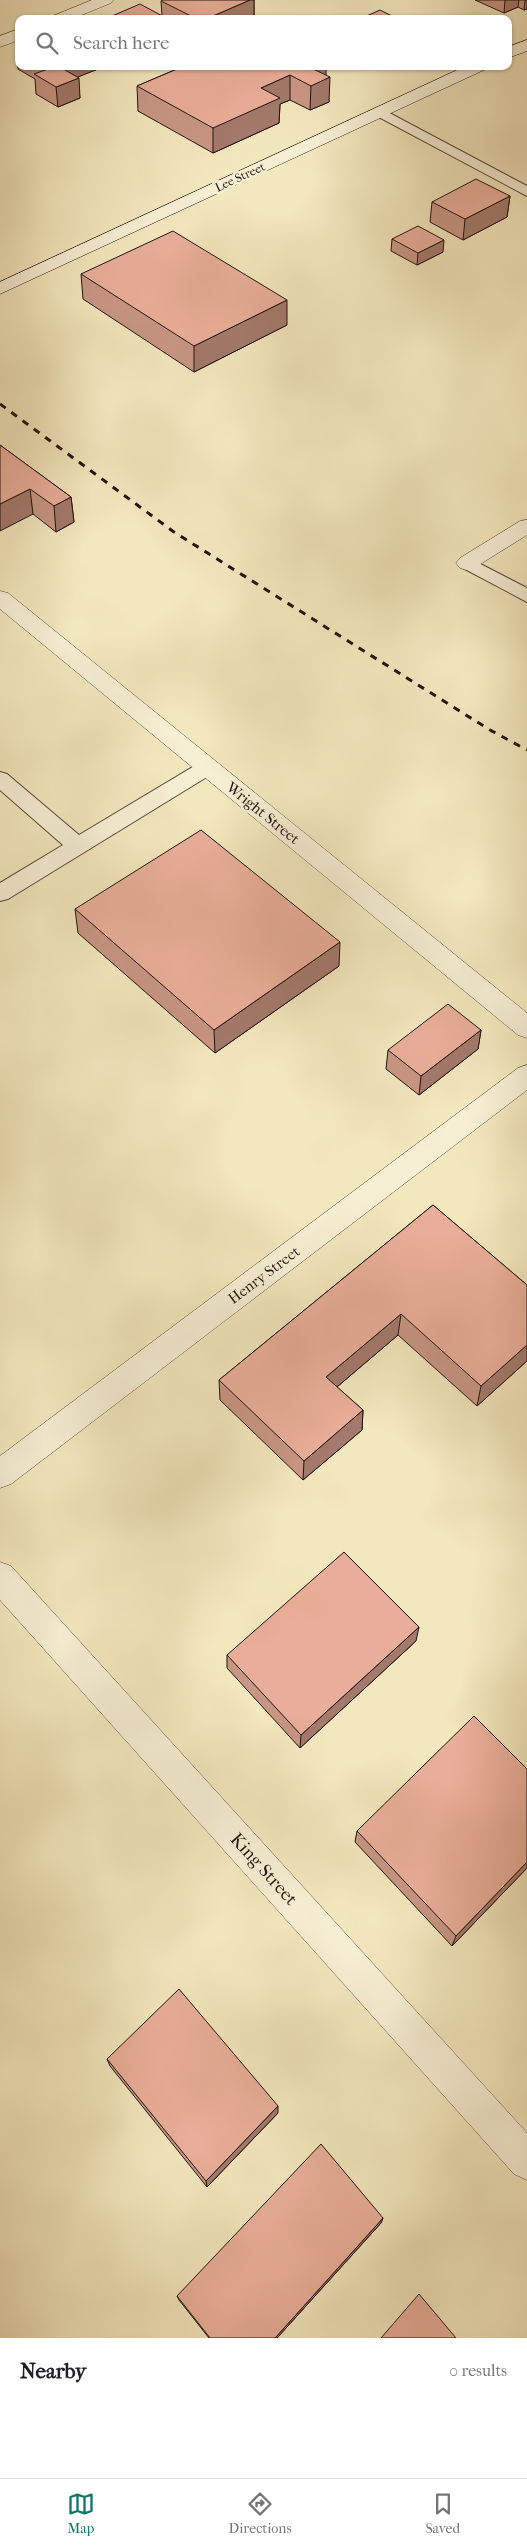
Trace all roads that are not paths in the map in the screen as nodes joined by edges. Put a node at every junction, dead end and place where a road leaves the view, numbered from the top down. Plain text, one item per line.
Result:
1 (106, 0) edge
2 (68, 15) edge
3 (15, 36) edge
4 (0, 42) edge
5 (527, 45) edge
6 (512, 51) edge
7 (471, 70) edge
8 (380, 112) junction
9 (527, 192) edge
10 (0, 289) edge
11 (527, 526) edge
12 (467, 562) joint
13 (527, 596) edge
14 (0, 598) edge
15 (208, 768) junction
16 (0, 779) edge
17 (78, 846) junction
18 (0, 893) edge
19 (527, 1028) edge
20 (527, 1075) edge
21 (0, 1474) edge
22 (0, 1578) edge
23 (527, 2161) edge

1 - 2 street
3 - 4 street
5 - 6 street
7 - 8 street, Lee Street
8 - 9 lane
8 - 10 street, Lee Street
11 - 12 street
12 - 13 lane
14 - 15 street, Wright Street
15 - 17 lane
15 - 19 street, Wright Street
16 - 17 lane
17 - 18 lane
20 - 21 street, Henry Street
22 - 23 street, King Street

